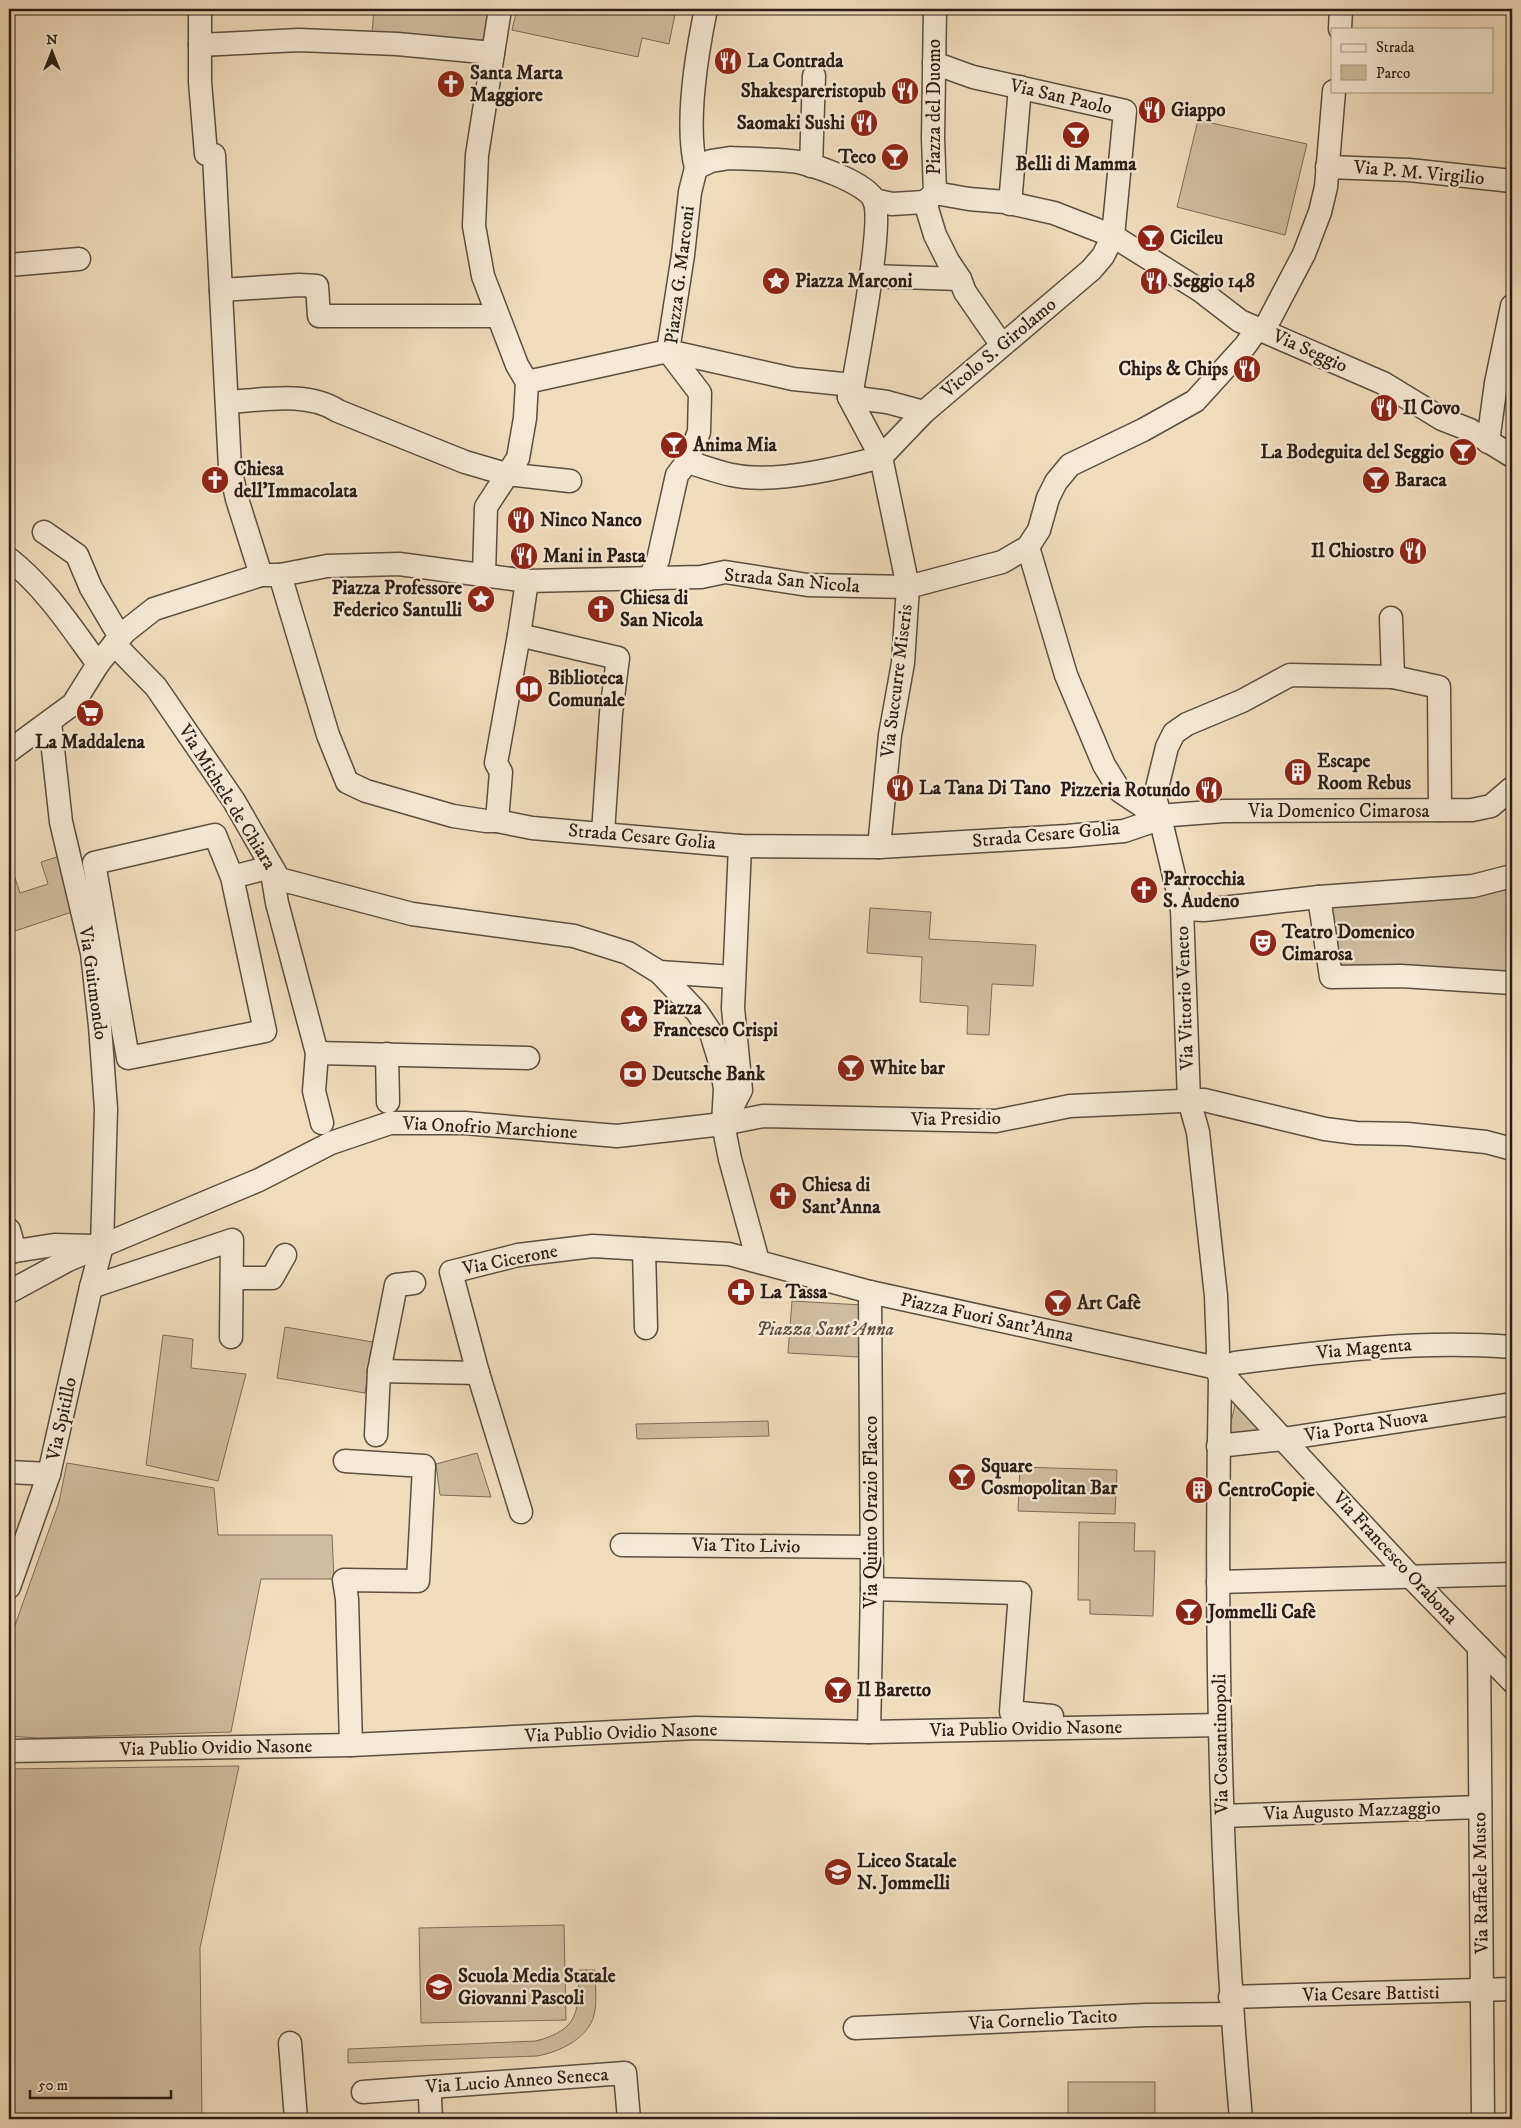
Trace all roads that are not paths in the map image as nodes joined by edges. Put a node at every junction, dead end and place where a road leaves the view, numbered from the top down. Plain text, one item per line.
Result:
1 (200, 9) edge
2 (500, 9) edge
3 (706, 9) edge
4 (934, 9) edge
5 (1341, 9) edge
6 (1340, 28) edge
7 (200, 45) junction
8 (493, 53) junction
9 (934, 63) junction
10 (814, 76) dead end
11 (1020, 87) junction
12 (1334, 92) edge
13 (811, 166) junction
14 (1327, 167) junction
15 (696, 168) junction
16 (1512, 181) edge
17 (930, 197) junction
18 (874, 200) junction
19 (1010, 204) junction
20 (1113, 236) junction
21 (79, 259) dead end
22 (9, 265) edge
23 (870, 276) junction
24 (960, 279) junction
25 (221, 290) junction
26 (1512, 306) edge
27 (498, 316) junction
28 (1260, 330) junction
29 (1001, 344) junction
30 (668, 352) junction
31 (526, 382) junction
32 (851, 391) junction
33 (228, 402) junction
34 (924, 412) junction
35 (1488, 442) junction
36 (1512, 456) edge
37 (881, 457) junction
38 (687, 462) junction
39 (506, 474) junction
40 (570, 481) dead end
41 (44, 532) dead end
42 (1028, 547) junction
43 (9, 559) edge
44 (484, 574) junction
45 (270, 575) junction
46 (648, 580) junction
47 (526, 581) junction
48 (908, 587) junction
49 (1391, 618) dead end
50 (519, 634) junction
51 (117, 641) junction
52 (98, 664) junction
53 (1393, 677) junction
54 (50, 722) junction
55 (9, 751) edge
56 (1512, 788) edge
57 (1440, 810) junction
58 (1159, 817) junction
59 (497, 821) junction
60 (603, 833) junction
61 (740, 846) junction
62 (878, 847) junction
63 (271, 867) junction
64 (1512, 876) edge
65 (232, 877) junction
66 (1319, 897) junction
67 (1182, 909) junction
68 (659, 972) junction
69 (733, 977) junction
70 (1512, 983) edge
71 (318, 1053) junction
72 (387, 1054) junction
73 (528, 1058) dead end
74 (1189, 1100) junction
75 (388, 1102) dead end
76 (322, 1123) dead end
77 (723, 1124) junction
78 (1512, 1149) edge
79 (11, 1244) edge
80 (102, 1246) junction
81 (644, 1249) junction
82 (285, 1255) dead end
83 (758, 1261) junction
84 (232, 1283) junction
85 (414, 1283) dead end
86 (91, 1287) junction
87 (271, 1290) dead end
88 (9, 1292) edge
89 (870, 1292) junction
90 (646, 1328) dead end
91 (231, 1337) dead end
92 (1512, 1347) edge
93 (1217, 1368) junction
94 (379, 1371) junction
95 (478, 1373) junction
96 (1512, 1404) edge
97 (376, 1436) dead end
98 (1282, 1439) junction
99 (1218, 1446) junction
100 (345, 1461) dead end
101 (9, 1472) edge
102 (49, 1474) junction
103 (521, 1512) dead end
104 (17, 1545) edge
105 (622, 1545) dead end
106 (871, 1547) junction
107 (1512, 1574) edge
108 (1410, 1576) junction
109 (1218, 1582) junction
110 (9, 1587) edge
111 (872, 1589) junction
112 (1479, 1647) junction
113 (1512, 1681) edge
114 (1052, 1716) dead end
115 (1220, 1725) junction
116 (869, 1732) junction
117 (351, 1745) junction
118 (13, 1749) edge
119 (1480, 1807) junction
120 (1223, 1816) junction
121 (1512, 1989) edge
122 (1482, 1990) junction
123 (1231, 2005) junction
124 (855, 2028) dead end
125 (290, 2043) dead end
126 (363, 2092) dead end
127 (296, 2119) edge
128 (629, 2119) edge
129 (1241, 2119) edge
130 (1483, 2119) edge

1 - 7 street
2 - 8 street
3 - 15 street
4 - 9 street, Piazza del Duomo
5 - 6 street
7 - 8 street
7 - 25 street
8 - 27 street
9 - 11 street, Via San Paolo
9 - 17 street, Piazza del Duomo
10 - 13 street
11 - 19 street
11 - 20 street, Via San Paolo
12 - 14 street
13 - 15 street
13 - 18 street
14 - 16 street, Via P. M. Virgilio
14 - 28 street
15 - 30 street, Piazza G. Marconi
17 - 18 street, Via Seggio
17 - 19 street, Via Seggio
17 - 24 street
18 - 23 street
19 - 20 street, Via Seggio
20 - 28 street, Via Seggio
20 - 29 street, Vicolo S. Girolamo
21 - 22 street
23 - 24 street
23 - 32 street
24 - 29 street
25 - 27 street
25 - 33 street
26 - 35 street
27 - 31 street
28 - 35 street, Via Seggio
28 - 42 street
29 - 34 street, Vicolo S. Girolamo
30 - 31 street
30 - 32 street, Piazza G. Marconi
30 - 38 street
31 - 39 street
32 - 34 street, Piazza G. Marconi
32 - 37 street, Via Succurre Miseris
33 - 39 street
33 - 45 street
34 - 37 street, Vicolo S. Girolamo
35 - 36 street, Via Seggio
37 - 38 street
37 - 48 street, Via Succurre Miseris
38 - 46 street
39 - 40 street
39 - 44 street
41 - 51 street, Via Michele de Chiara
42 - 48 street, Strada San Nicola
42 - 58 street
43 - 52 street
44 - 45 street, Strada San Nicola
44 - 47 street, Strada San Nicola
45 - 51 street, Strada San Nicola
45 - 59 street, Strada Cesare Golia
46 - 47 street, Strada San Nicola
46 - 48 street, Strada San Nicola
47 - 50 street
48 - 62 street, Via Succurre Miseris
49 - 53 street
50 - 59 street
50 - 60 street
51 - 52 street, Strada San Nicola
51 - 63 street, Via Michele de Chiara
52 - 54 street, Strada San Nicola
53 - 57 street, Via Vittorio Veneto
53 - 58 street, Via Vittorio Veneto
54 - 55 street, Strada San Nicola
54 - 80 street, Via Guitmondo
56 - 57 street, Via Domenico Cimarosa
57 - 58 street, Via Domenico Cimarosa
58 - 62 street, Strada Cesare Golia
58 - 67 street, Via Vittorio Veneto
59 - 60 street, Strada Cesare Golia
60 - 61 street, Strada Cesare Golia
61 - 62 street, Strada Cesare Golia
61 - 69 street
63 - 65 street
63 - 68 street, Via Michele de Chiara
63 - 71 street
64 - 66 street
65 - 65 street
66 - 67 street
66 - 70 street
67 - 74 street, Via Vittorio Veneto
68 - 69 street
68 - 77 street
69 - 77 street
71 - 72 street
71 - 76 street
72 - 73 street
72 - 75 street
74 - 77 street, Via Presidio
74 - 78 street, Via Presidio
74 - 93 street, Via Vittorio Veneto
77 - 80 street, Via Onofrio Marchione
77 - 83 street
79 - 80 street
80 - 86 street, Via Spitillo
80 - 88 street, Via Onofrio Marchione
81 - 83 street, Via Cicerone
81 - 90 street
81 - 95 street, Via Cicerone
82 - 84 street
83 - 89 street, Piazza Fuori Sant'Anna
84 - 86 street
84 - 87 street
84 - 91 street
85 - 94 street
86 - 102 street, Via Spitillo
89 - 93 street, Piazza Fuori Sant'Anna
89 - 106 street, Via Quinto Orazio Flacco
92 - 93 street, Via Magenta
93 - 98 street, Via Francesco Orabona
93 - 99 street, Via Costantinopoli
94 - 95 street
94 - 97 street
95 - 103 street, Via Cicerone
96 - 98 street, Via Porta Nuova
98 - 99 street, Via Porta Nuova
98 - 108 street, Via Francesco Orabona
99 - 109 street, Via Costantinopoli
100 - 117 street
101 - 102 street
102 - 104 street, Via Spitillo
104 - 110 street, Via Spitillo
105 - 106 street, Via Tito Livio
106 - 111 street, Via Quinto Orazio Flacco
107 - 108 street
108 - 109 street
108 - 112 street, Via Francesco Orabona
109 - 115 street, Via Costantinopoli
111 - 114 street
111 - 116 street, Via Quinto Orazio Flacco
112 - 113 street, Via Francesco Orabona
112 - 119 street, Via Raffaele Musto
115 - 116 street, Via Publio Ovidio Nasone
115 - 120 street, Via Costantinopoli
116 - 117 street, Via Publio Ovidio Nasone
117 - 118 street, Via Publio Ovidio Nasone
119 - 120 street, Via Augusto Mazzaggio
119 - 122 street, Via Raffaele Musto
120 - 123 street, Via Costantinopoli
121 - 122 street, Via Cesare Battisti
122 - 123 street, Via Cesare Battisti
122 - 130 street, Via Raffaele Musto
123 - 124 street, Via Cornelio Tacito
123 - 129 street, Via Costantinopoli
125 - 127 street
126 - 128 street, Via Lucio Anneo Seneca

